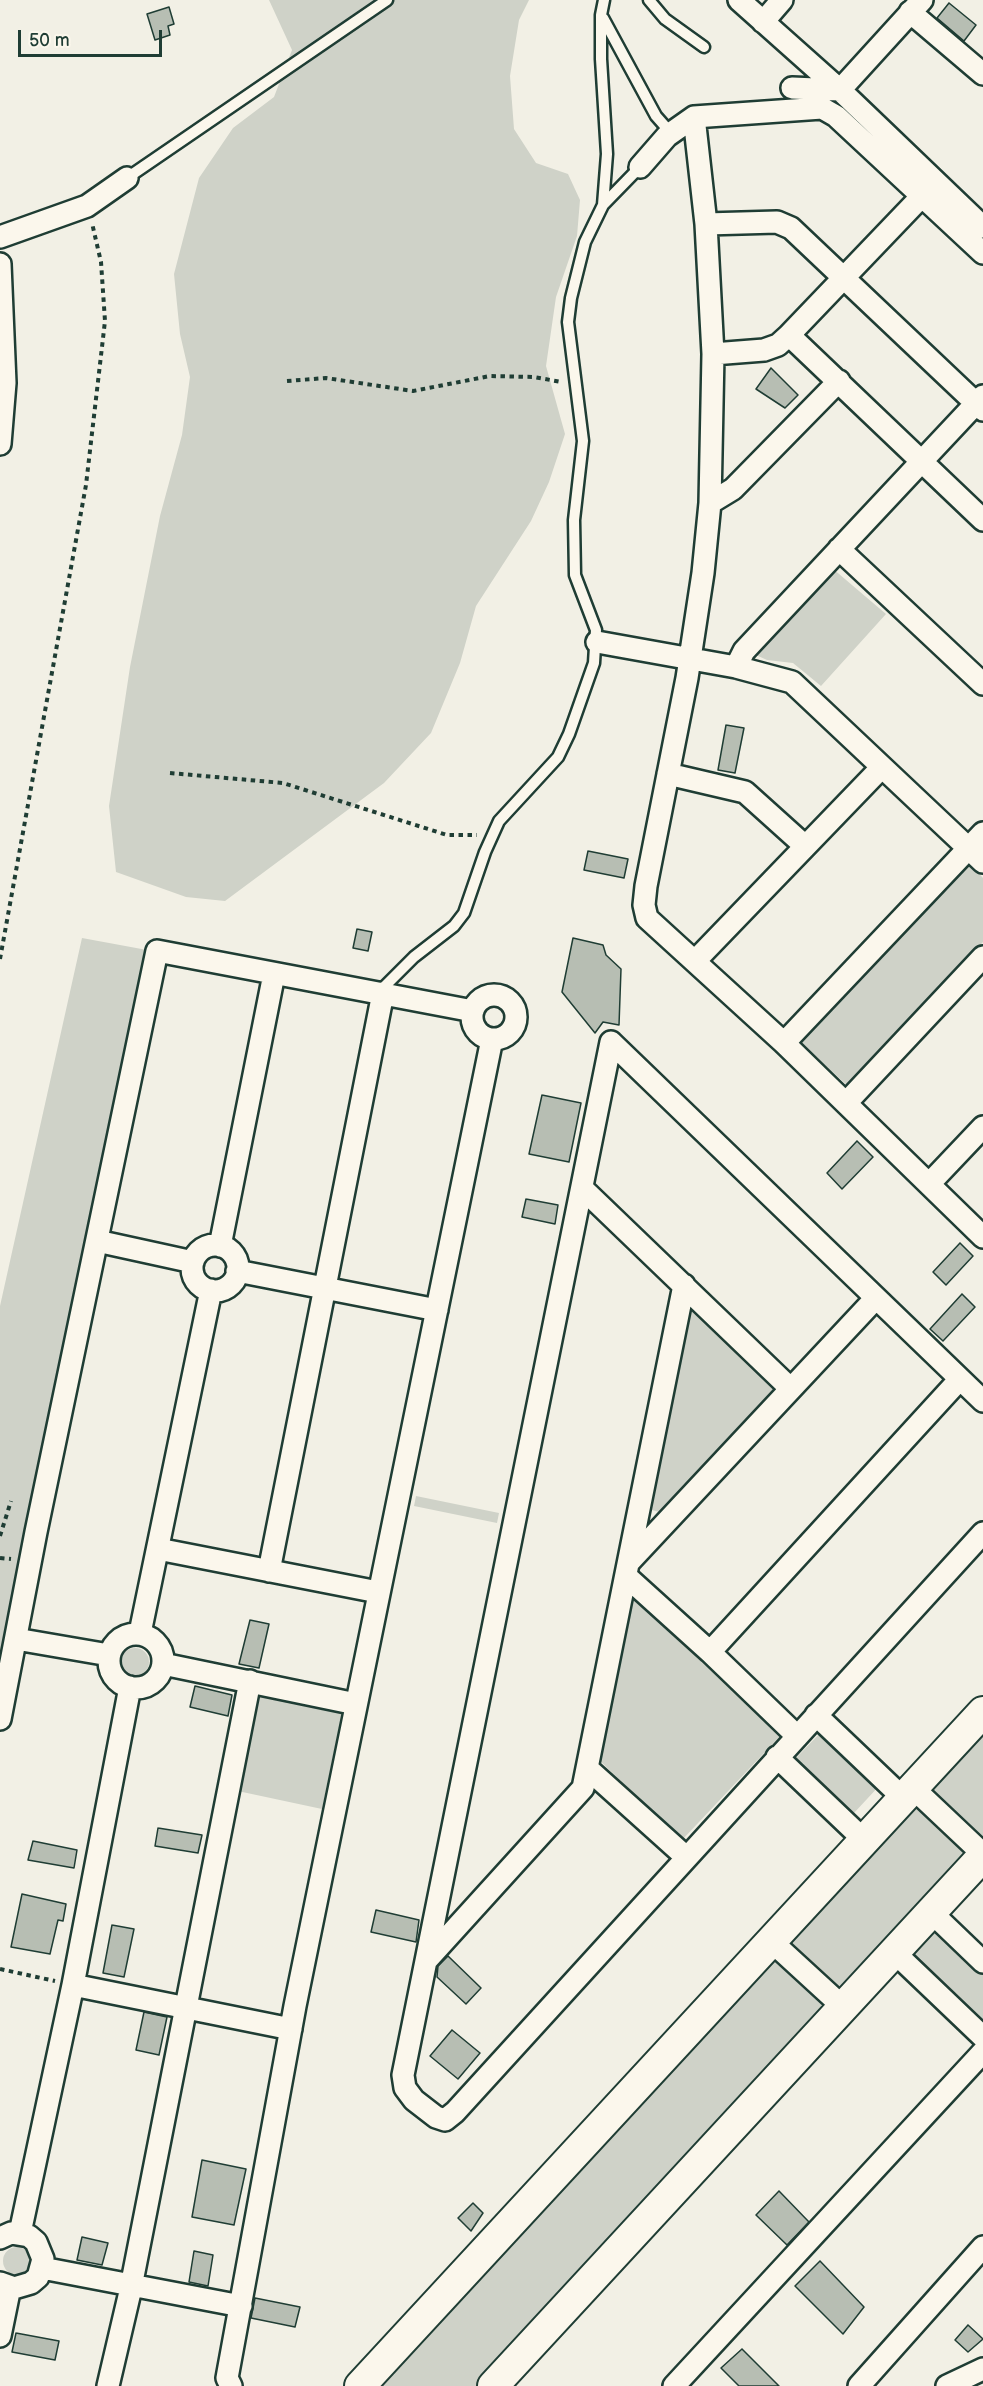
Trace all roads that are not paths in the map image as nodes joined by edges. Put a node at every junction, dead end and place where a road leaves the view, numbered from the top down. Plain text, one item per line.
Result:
1 (387, 0) edge
2 (604, 0) edge
3 (649, 0) edge
4 (740, 0) edge
5 (782, 0) edge
6 (916, 6) edge
7 (601, 15) junction
8 (763, 22) junction
9 (704, 47) dead end
10 (983, 74) edge
11 (792, 88) dead end
12 (840, 90) junction
13 (694, 117) junction
14 (671, 133) junction
15 (640, 167) joint
16 (127, 178) joint
17 (922, 196) junction
18 (603, 205) junction
19 (706, 224) junction
20 (983, 227) edge
21 (0, 237) edge
22 (983, 253) edge
23 (0, 264) edge
24 (844, 277) junction
25 (789, 335) junction
26 (713, 354) junction
27 (839, 381) junction
28 (981, 403) edge
29 (0, 444) edge
30 (921, 462) junction
31 (710, 503) junction
32 (983, 520) edge
33 (839, 549) junction
34 (597, 642) junction
35 (690, 661) junction
36 (736, 668) junction
37 (983, 684) edge
38 (882, 767) junction
39 (668, 774) junction
40 (805, 846) junction
41 (978, 848) edge
42 (983, 957) edge
43 (695, 961) junction
44 (274, 974) junction
45 (381, 993) junction
46 (473, 1011) junction
47 (492, 1039) junction
48 (784, 1043) junction
49 (846, 1103) junction
50 (983, 1127) edge
51 (929, 1184) junction
52 (582, 1188) junction
53 (983, 1237) edge
54 (97, 1241) junction
55 (220, 1246) junction
56 (193, 1262) junction
57 (237, 1271) junction
58 (684, 1286) junction
59 (326, 1288) junction
60 (211, 1290) junction
61 (876, 1298) junction
62 (437, 1310) junction
63 (960, 1379) junction
64 (791, 1389) junction
65 (983, 1401) edge
66 (983, 1533) edge
67 (158, 1549) junction
68 (627, 1569) junction
69 (269, 1570) junction
70 (378, 1592) junction
71 (140, 1633) junction
72 (16, 1639) junction
73 (710, 1652) junction
74 (109, 1655) junction
75 (163, 1664) junction
76 (249, 1681) junction
77 (130, 1687) junction
78 (356, 1704) junction
79 (983, 1712) edge
80 (816, 1716) junction
81 (0, 1719) edge
82 (797, 1736) junction
83 (777, 1758) junction
84 (587, 1768) junction
85 (907, 1792) junction
86 (863, 1839) junction
87 (983, 1855) edge
88 (686, 1857) junction
89 (931, 1912) junction
90 (771, 1940) junction
91 (894, 1952) junction
92 (426, 1961) junction
93 (983, 1962) edge
94 (73, 1984) junction
95 (184, 2007) junction
96 (843, 2007) junction
97 (291, 2029) junction
98 (983, 2037) edge
99 (983, 2052) edge
100 (10, 2236) edge
101 (983, 2247) edge
102 (42, 2268) junction
103 (5, 2285) edge
104 (131, 2285) junction
105 (241, 2306) junction
106 (0, 2336) edge
107 (983, 2369) edge
108 (108, 2386) edge
109 (231, 2386) edge
110 (360, 2386) edge
111 (494, 2386) edge
112 (674, 2386) edge
113 (859, 2386) edge
114 (947, 2386) edge

1 - 16 lane
2 - 7 lane
3 - 9 lane
4 - 8 street
5 - 8 street
6 - 10 street
6 - 12 street
7 - 14 lane
7 - 18 lane
8 - 12 street
11 - 12 street
12 - 20 street
13 - 14 street
13 - 17 street
13 - 19 street
14 - 15 street
15 - 18 lane
16 - 21 street
17 - 22 street
17 - 24 street
18 - 34 lane
19 - 24 street
19 - 26 street
23 - 29 street
24 - 25 street
24 - 28 street
25 - 26 street
25 - 27 street
26 - 31 street
27 - 30 street
27 - 31 street
28 - 30 street
30 - 32 street
30 - 33 street
31 - 35 street
33 - 36 street
33 - 37 street
34 - 35 street
34 - 45 lane
35 - 36 street
35 - 39 street
36 - 38 street
38 - 40 street
38 - 41 street
39 - 40 street
39 - 43 street
40 - 43 street
41 - 48 street
42 - 49 street
43 - 48 street
44 - 45 street
44 - 54 street
44 - 55 street
45 - 46 street
45 - 59 street
46 - 47 street
46 - 47 street
47 - 62 street
48 - 49 street
49 - 51 street
50 - 51 street
51 - 53 street
52 - 58 street
52 - 61 street
52 - 92 street
54 - 56 street
54 - 72 street
55 - 56 street
55 - 57 street
56 - 60 street
57 - 59 street
57 - 60 street
58 - 64 street
58 - 68 street
59 - 62 street
59 - 69 street
60 - 67 street
61 - 63 street
61 - 64 street
62 - 70 street
63 - 65 street
63 - 73 street
64 - 68 street
66 - 80 street
67 - 69 street
67 - 71 street
68 - 73 street
68 - 84 street
69 - 70 street
70 - 78 street
71 - 74 street
71 - 75 street
72 - 74 street
72 - 81 street
73 - 82 street
74 - 77 street
75 - 76 street
75 - 77 street
76 - 78 street
76 - 95 street
77 - 94 street
78 - 97 street
79 - 85 street
80 - 82 street
80 - 85 street
82 - 83 street
83 - 86 street
83 - 88 street
84 - 88 street
84 - 92 street
85 - 86 street
85 - 87 street
86 - 90 street
87 - 89 street
88 - 92 street
89 - 91 street
89 - 93 street
90 - 96 street
90 - 110 street
91 - 96 street
91 - 98 street
94 - 95 street
94 - 100 street
95 - 97 street
95 - 104 street
96 - 111 street
97 - 105 street
99 - 112 street
100 - 102 street
101 - 113 street
102 - 103 street
102 - 104 street
103 - 106 street
104 - 105 street
104 - 108 street
105 - 109 street
107 - 114 street

